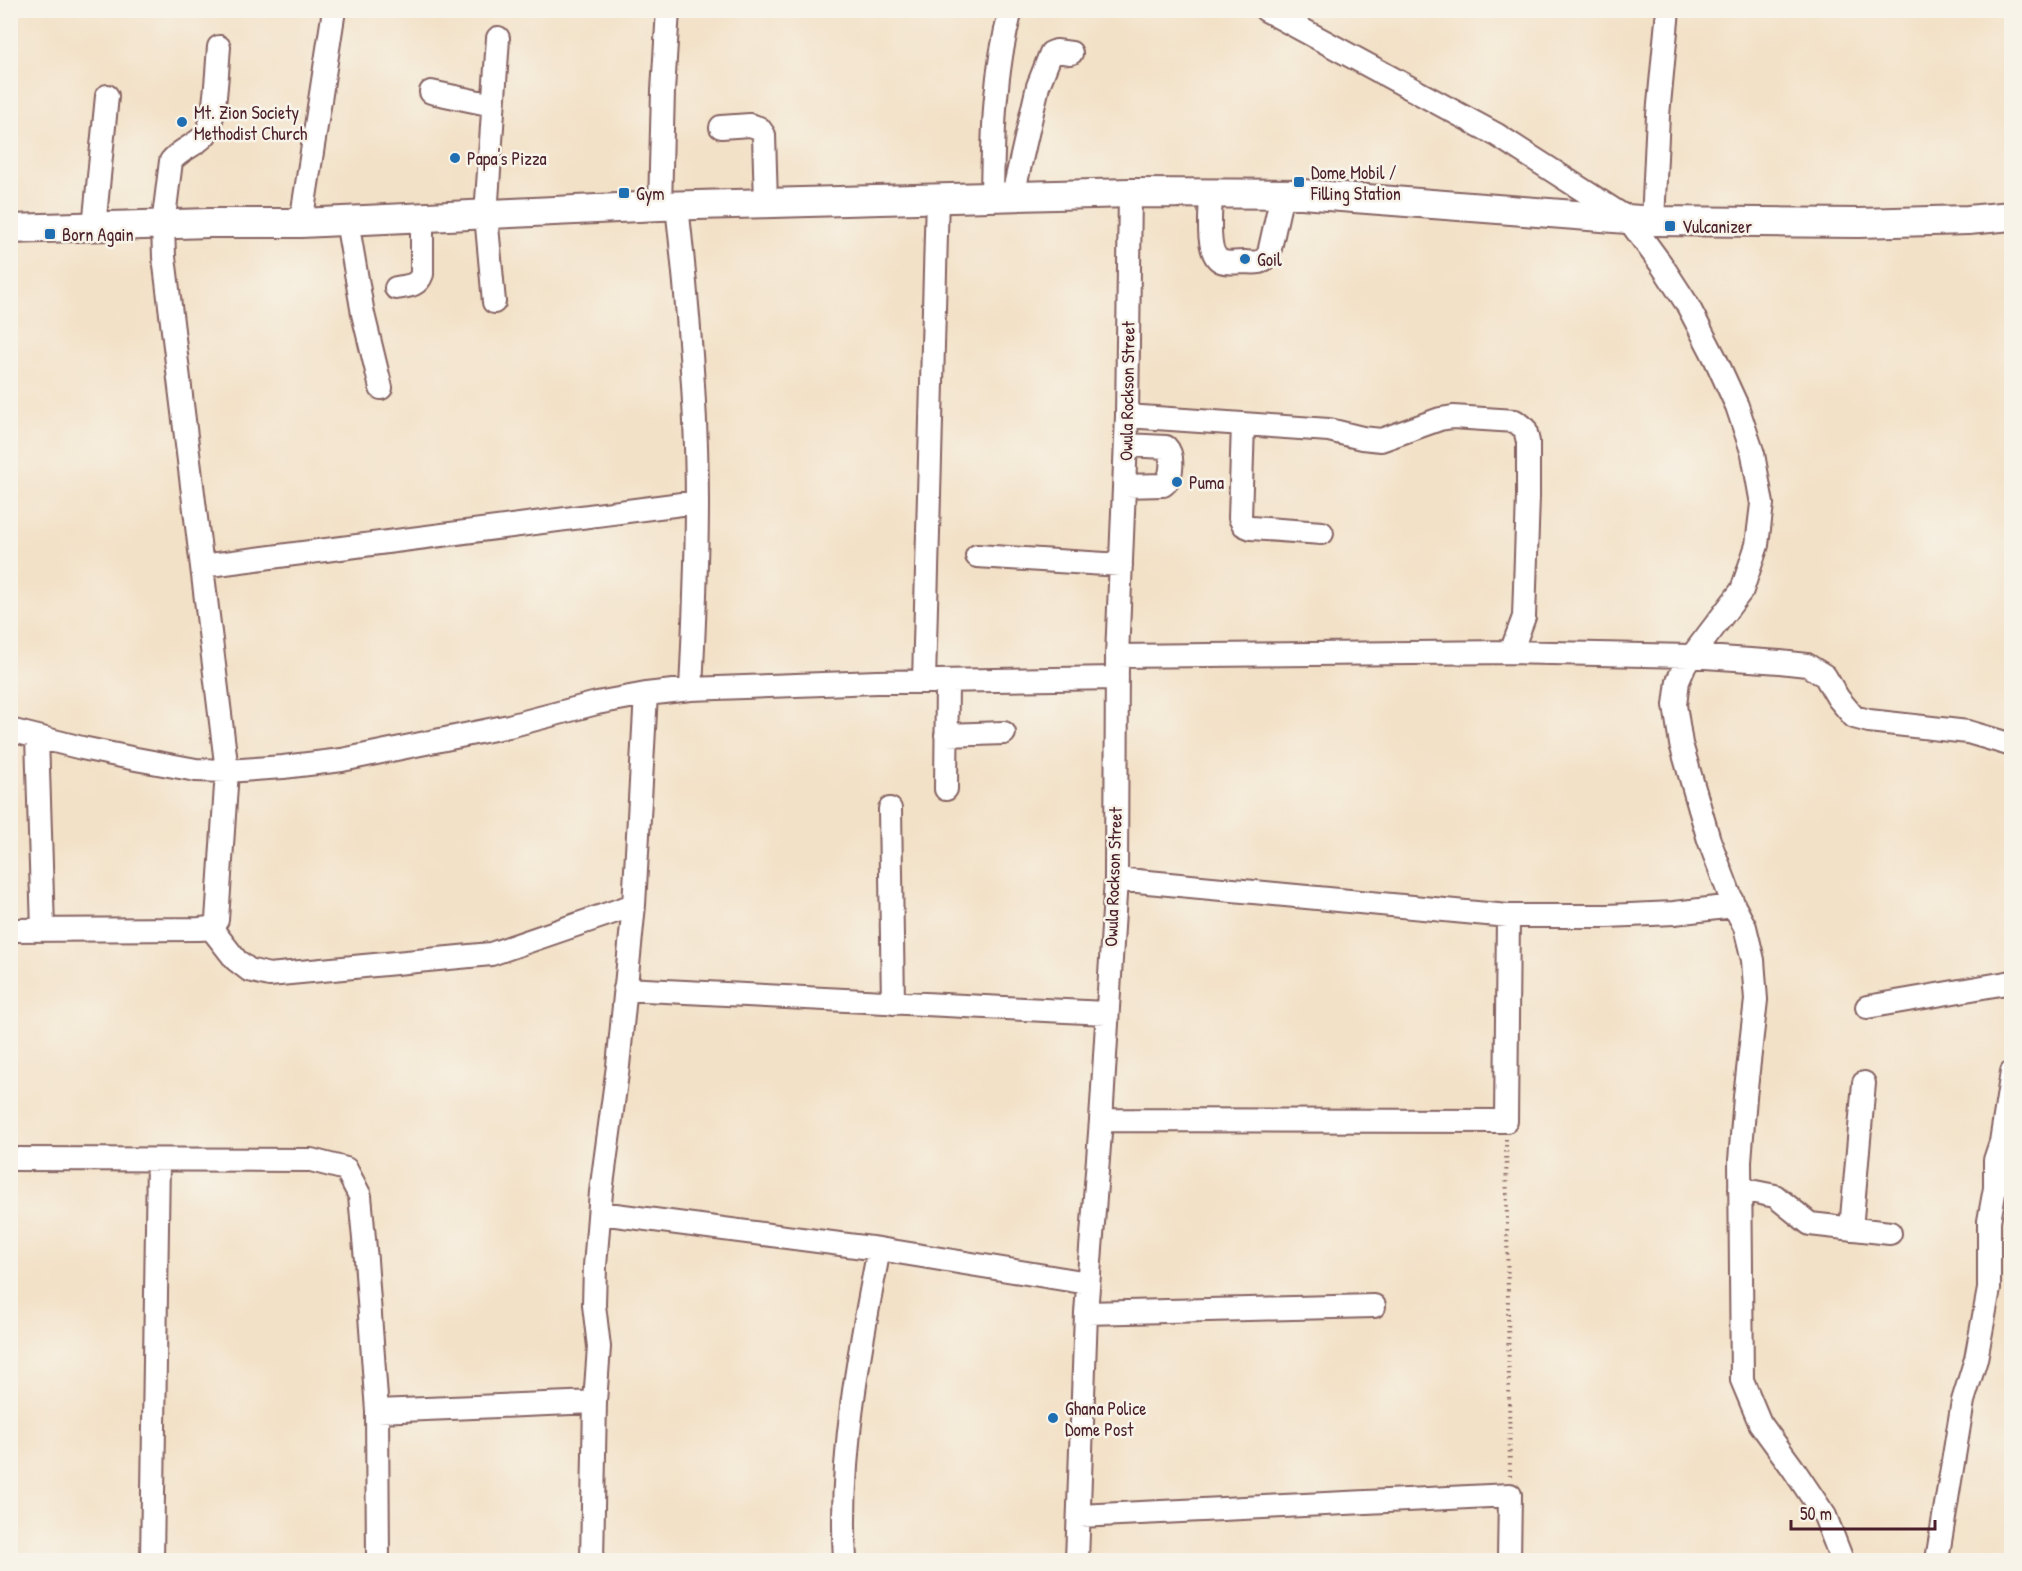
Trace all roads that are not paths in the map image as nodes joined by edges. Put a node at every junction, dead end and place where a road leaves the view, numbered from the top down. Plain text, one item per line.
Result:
1 (334, 10) edge
2 (668, 10) edge
3 (1011, 10) edge
4 (1266, 10) edge
5 (1668, 10) edge
6 (498, 38) dead end
7 (219, 47) dead end
8 (1071, 52) dead end
9 (431, 92) dead end
10 (107, 96) dead end
11 (494, 105) junction
12 (721, 127) dead end
13 (1130, 193) junction
14 (1211, 193) junction
15 (1282, 194) junction
16 (1002, 195) junction
17 (937, 197) junction
18 (766, 203) junction
19 (669, 206) junction
20 (486, 215) junction
21 (2012, 216) edge
22 (422, 218) junction
23 (1640, 220) junction
24 (347, 221) junction
25 (301, 223) junction
26 (163, 225) junction
27 (94, 226) junction
28 (10, 229) edge
29 (396, 288) dead end
30 (494, 302) dead end
31 (381, 388) dead end
32 (1127, 416) junction
33 (1243, 424) junction
34 (1126, 445) junction
35 (1124, 486) junction
36 (697, 502) junction
37 (1322, 533) dead end
38 (977, 556) dead end
39 (1121, 565) junction
40 (202, 566) junction
41 (1511, 652) junction
42 (1690, 656) junction
43 (1117, 667) junction
44 (924, 681) junction
45 (947, 681) junction
46 (691, 689) junction
47 (646, 694) junction
48 (10, 730) edge
49 (1004, 733) dead end
50 (946, 735) junction
51 (37, 737) junction
52 (2012, 745) edge
53 (227, 771) junction
54 (946, 789) dead end
55 (890, 808) dead end
56 (1116, 879) junction
57 (634, 905) junction
58 (1734, 906) junction
59 (1508, 916) junction
60 (211, 928) junction
61 (43, 929) junction
62 (10, 930) edge
63 (2012, 982) edge
64 (626, 989) junction
65 (893, 1003) junction
66 (1867, 1007) dead end
67 (1106, 1013) junction
68 (2012, 1072) edge
69 (1864, 1083) dead end
70 (1101, 1120) junction
71 (2006, 1139) edge
72 (10, 1159) edge
73 (158, 1161) junction
74 (1740, 1189) junction
75 (600, 1214) junction
76 (1851, 1228) junction
77 (1890, 1233) dead end
78 (879, 1249) junction
79 (1088, 1283) junction
80 (1374, 1306) dead end
81 (1086, 1313) junction
82 (595, 1402) junction
83 (377, 1411) junction
84 (1079, 1516) junction
85 (152, 1560) edge
86 (378, 1560) edge
87 (592, 1560) edge
88 (844, 1560) edge
89 (1077, 1560) edge
90 (1509, 1560) edge
91 (1842, 1560) edge
92 (1937, 1560) edge

1 - 25 street
2 - 19 street
3 - 16 street
4 - 23 street
5 - 23 street
6 - 11 street
7 - 26 street
8 - 16 street
9 - 11 street
10 - 27 street
11 - 20 street
12 - 18 street
13 - 14 main road
13 - 16 main road
13 - 32 street, Owula Rockson Street
14 - 15 main road
14 - 15 street
15 - 23 main road
16 - 17 main road
17 - 18 main road
17 - 44 street
18 - 19 main road
19 - 20 main road
19 - 36 street
20 - 22 main road
20 - 30 street
21 - 23 main road
22 - 24 main road
22 - 29 street
23 - 42 street
24 - 25 main road
24 - 31 street
25 - 26 main road
26 - 27 main road
26 - 40 street
27 - 28 main road
32 - 33 street
32 - 34 street, Owula Rockson Street
33 - 37 street
33 - 41 street
34 - 35 street, Owula Rockson Street
34 - 35 street
35 - 39 street, Owula Rockson Street
36 - 40 street
36 - 46 street
38 - 39 street
39 - 43 street, Owula Rockson Street
40 - 53 street
41 - 42 street
41 - 43 street
42 - 52 street
42 - 58 street
43 - 45 street
43 - 56 street, Owula Rockson Street
44 - 45 street
44 - 46 street
45 - 50 street
46 - 47 street
47 - 53 street
47 - 57 street
48 - 51 street
49 - 50 street
50 - 54 street
51 - 53 street
51 - 61 street
53 - 60 street
55 - 65 street
56 - 59 street
56 - 67 street, Owula Rockson Street
57 - 60 street
57 - 64 street
58 - 59 street
58 - 74 street
59 - 70 street
60 - 61 street
61 - 62 street
63 - 66 street
64 - 65 street
64 - 75 street
65 - 67 street
67 - 70 street, Owula Rockson Street
68 - 71 street
69 - 76 street
70 - 79 street, Owula Rockson Street
71 - 92 street
72 - 73 street
73 - 83 street
73 - 85 street
74 - 76 street
74 - 91 street
75 - 78 street
75 - 82 street
76 - 77 street
78 - 79 street
78 - 88 street
79 - 81 street, Owula Rockson Street
80 - 81 street
81 - 84 street, Owula Rockson Street
82 - 83 street
82 - 87 street
83 - 86 street
84 - 89 street, Owula Rockson Street
84 - 90 street

